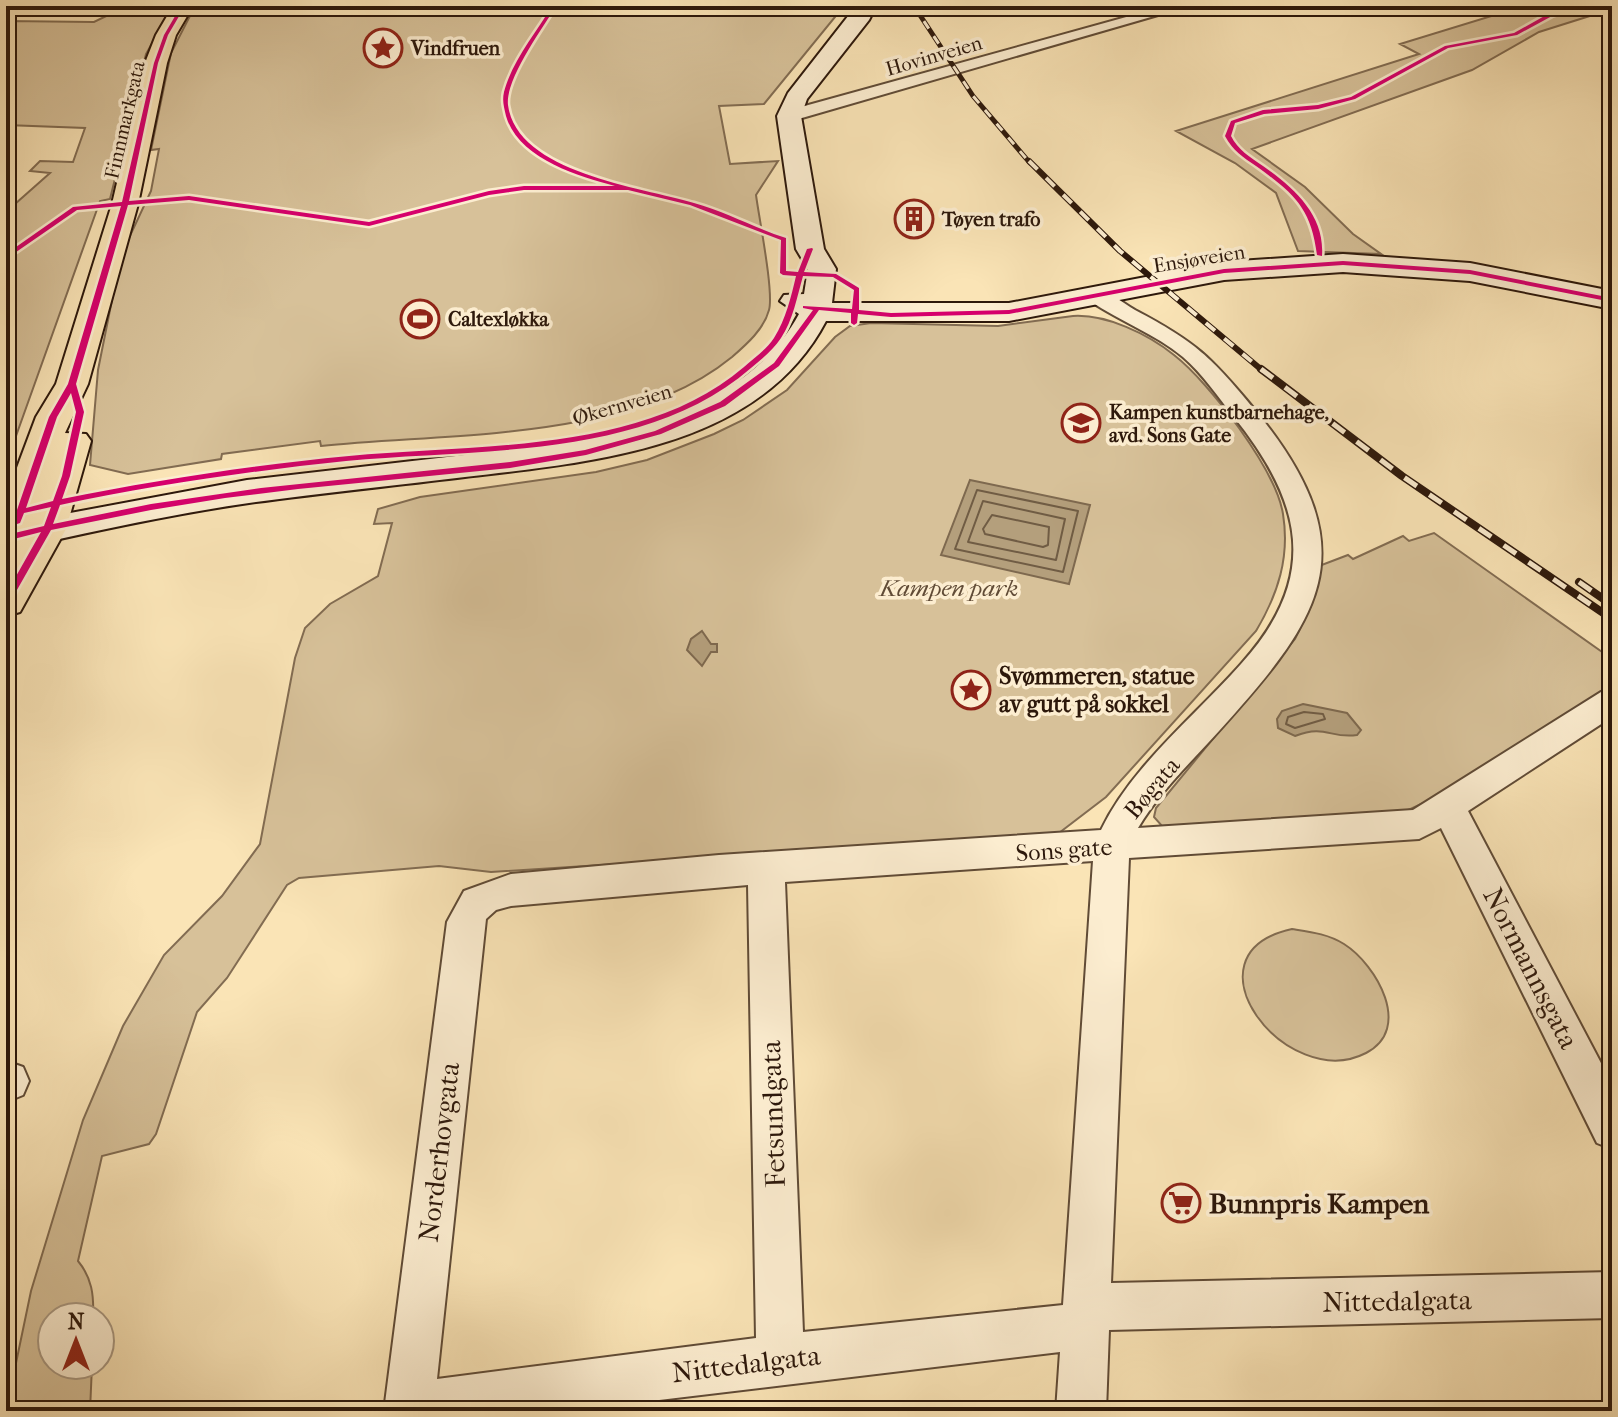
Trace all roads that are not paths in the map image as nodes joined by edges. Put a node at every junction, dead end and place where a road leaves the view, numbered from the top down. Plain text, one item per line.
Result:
1 (183, 6) edge
2 (866, 6) edge
3 (1182, 6) edge
4 (789, 116) junction
5 (1098, 296) junction
6 (1612, 300) edge
7 (810, 303) junction
8 (22, 526) edge
9 (6, 602) edge
10 (1612, 701) edge
11 (1449, 808) junction
12 (1112, 846) junction
13 (766, 870) junction
14 (482, 898) joint
15 (1611, 1124) edge
16 (1612, 1295) edge
17 (1085, 1317) junction
18 (780, 1359) junction
19 (409, 1409) edge
20 (1081, 1411) edge

1 - 8 main road, Finnmarkgata
2 - 4 main road
3 - 4 street, Hovinveien
4 - 7 main road, Økernveien
5 - 6 main road, Ensjøveien
5 - 7 main road, Ensjøveien
5 - 12 street, Bøgata
7 - 8 main road, Økernveien
8 - 9 main road, Finnmarkgata
10 - 11 street, Sons gate
11 - 12 street, Sons gate
11 - 15 street, Normannsgata
12 - 13 street, Sons gate
12 - 17 street, Bøgata
13 - 14 street, Sons gate
13 - 18 street, Fetsundgata
14 - 19 street, Norderhovgata
16 - 17 street, Nittedalgata
17 - 18 street, Nittedalgata
17 - 20 street, Bøgata
18 - 19 street, Nittedalgata

